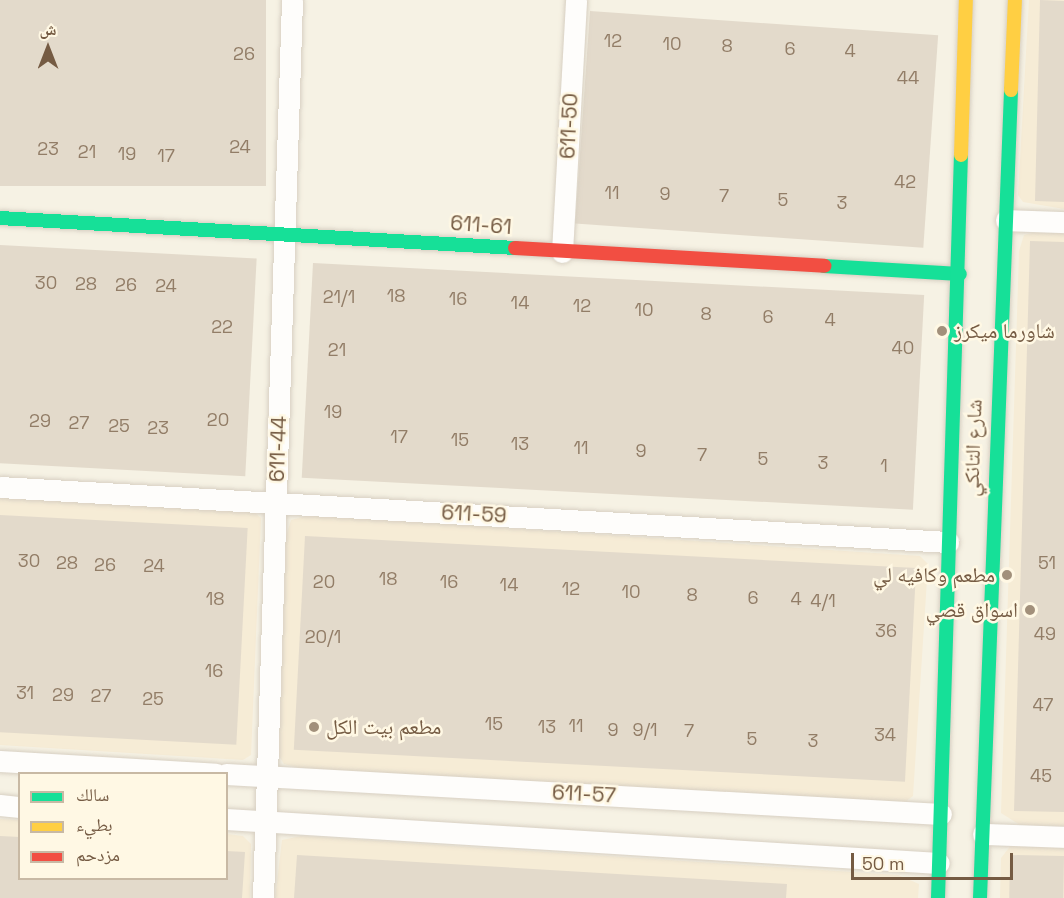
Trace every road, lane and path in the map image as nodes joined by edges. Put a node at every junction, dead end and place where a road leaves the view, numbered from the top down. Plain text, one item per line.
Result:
1 (292, 0) edge
2 (576, 0) edge
3 (966, 0) edge
4 (1015, 0) edge
5 (0, 218) edge
6 (1006, 220) junction
7 (1064, 222) edge
8 (284, 233) junction
9 (562, 252) junction
10 (960, 274) junction
11 (0, 487) edge
12 (276, 502) junction
13 (948, 542) junction
14 (0, 761) edge
15 (183, 772) edge
16 (228, 774) edge
17 (267, 777) junction
18 (0, 805) edge
19 (18, 807) edge
20 (941, 814) junction
21 (228, 819) edge
22 (266, 822) junction
23 (983, 834) junction
24 (1064, 837) edge
25 (939, 862) junction
26 (264, 898) edge
27 (938, 898) edge
28 (980, 898) edge

1 - 8 street, 611-44
2 - 9 street, 611-50
3 - 10 street, شارع التانكي
4 - 6 street, شارع التانكي
5 - 8 street, 611-61
6 - 7 street
6 - 23 street, شارع التانكي
8 - 9 street, 611-61
8 - 12 street, 611-44
9 - 10 street, 611-61
10 - 13 street, شارع التانكي
11 - 12 street, 611-59
12 - 13 street, 611-59
12 - 17 street, 611-44
13 - 20 street, شارع التانكي
14 - 15 street
16 - 17 street, 611-57
17 - 20 street, 611-57
17 - 22 street, 611-44
18 - 19 street
20 - 25 street, شارع التانكي
21 - 22 street
22 - 25 street
22 - 26 street, 611-44
23 - 24 street
23 - 28 street, شارع التانكي
25 - 27 street, شارع التانكي

